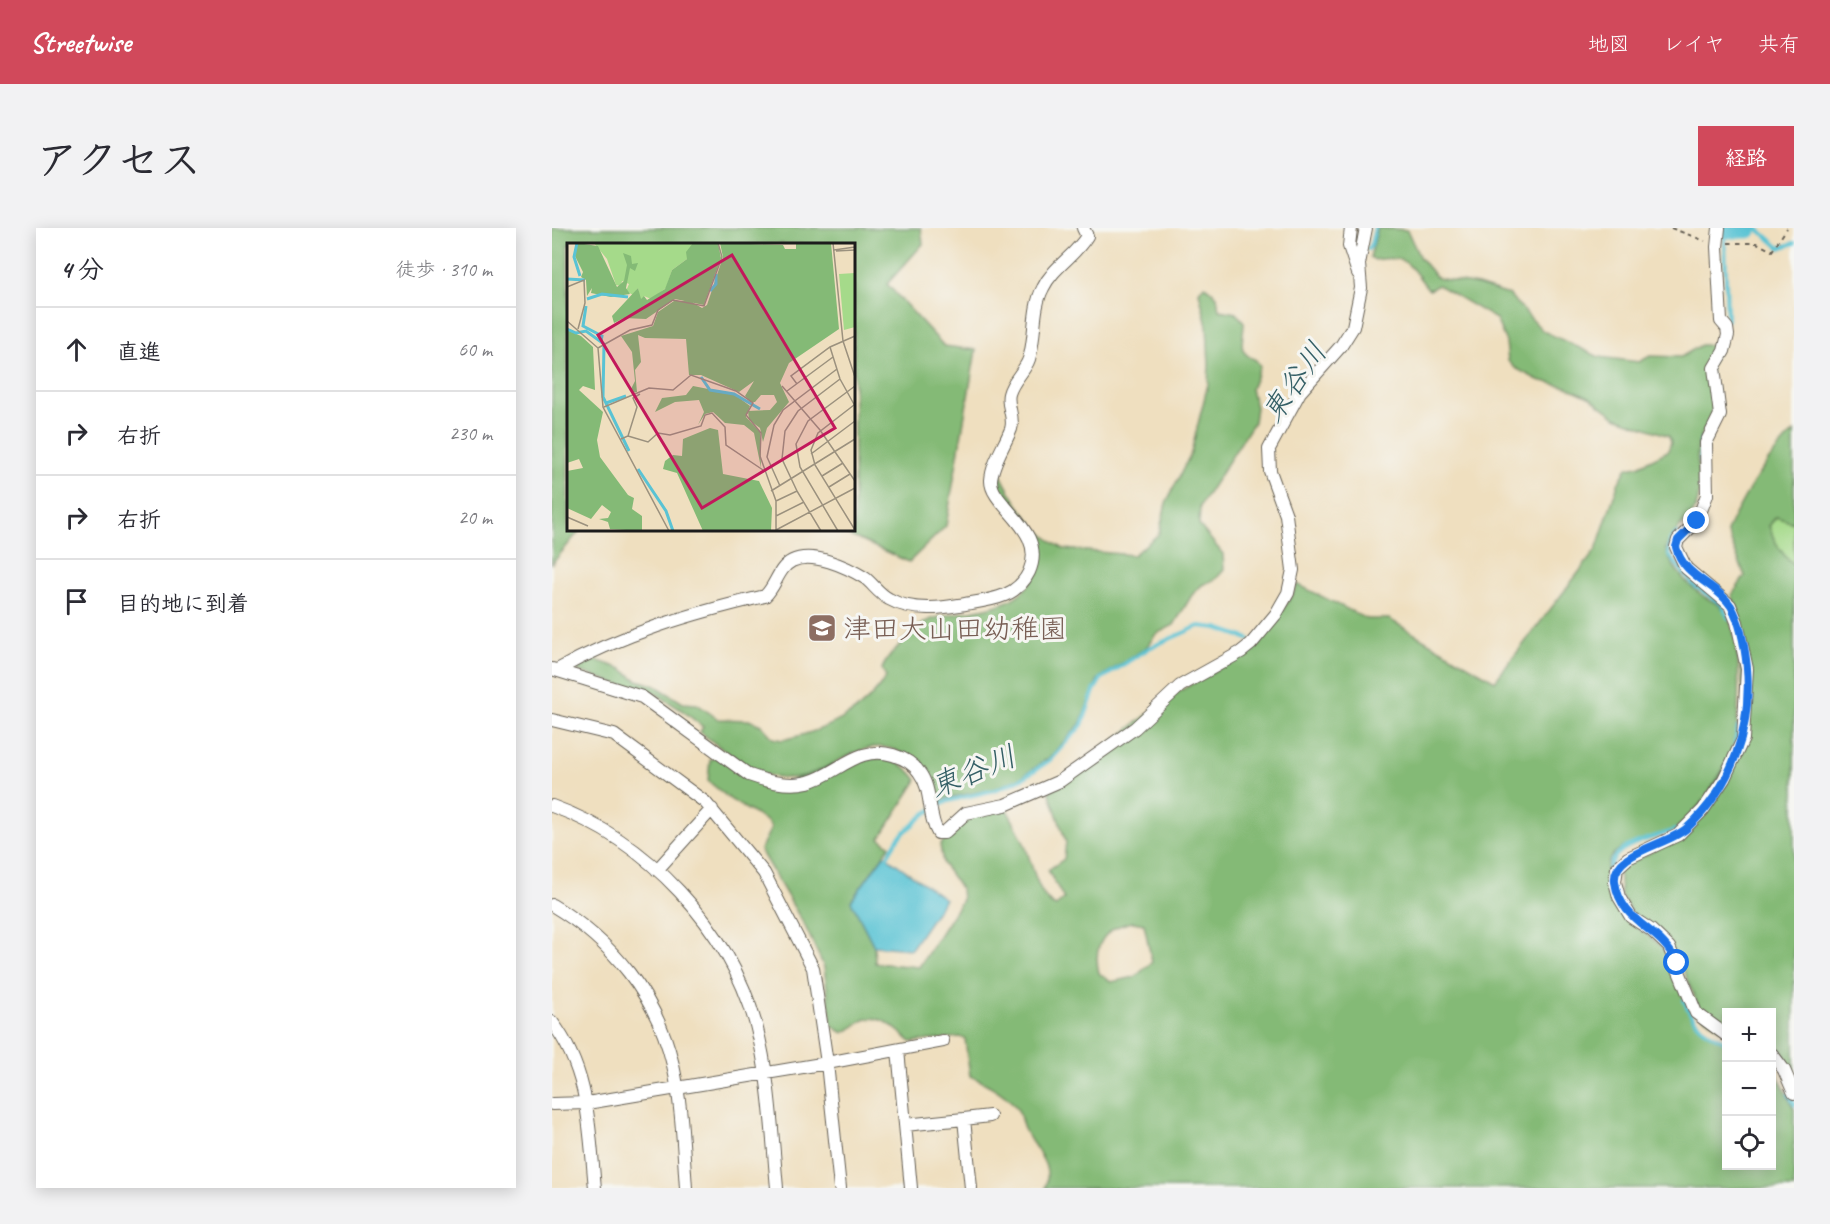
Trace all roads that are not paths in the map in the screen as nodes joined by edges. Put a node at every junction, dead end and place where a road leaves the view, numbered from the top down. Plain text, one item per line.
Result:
1 (1083, 228) edge
2 (1351, 228) edge
3 (1366, 228) edge
4 (1718, 236) edge
5 (1358, 275) junction
6 (554, 670) edge
7 (552, 720) edge
8 (552, 806) edge
9 (712, 809) junction
10 (657, 870) junction
11 (552, 905) edge
12 (552, 1022) edge
13 (1722, 1032) edge
14 (943, 1041) dead end
15 (898, 1050) junction
16 (1776, 1059) edge
17 (827, 1063) junction
18 (766, 1072) junction
19 (677, 1087) junction
20 (1794, 1093) edge
21 (587, 1103) junction
22 (552, 1104) edge
23 (990, 1116) dead end
24 (964, 1119) junction
25 (905, 1125) junction
26 (595, 1188) edge
27 (686, 1188) edge
28 (777, 1188) edge
29 (840, 1188) edge
30 (911, 1188) edge
31 (971, 1188) edge

1 - 6 street
2 - 5 street
3 - 5 street
4 - 13 street
5 - 6 street
7 - 9 street
8 - 10 street
9 - 10 street
9 - 17 street
10 - 18 street
11 - 19 street
12 - 21 street
14 - 15 street
15 - 17 street
15 - 25 street
16 - 20 street
17 - 18 street
17 - 29 street
18 - 19 street
18 - 28 street
19 - 21 street
19 - 27 street
21 - 22 street
21 - 26 street
23 - 24 street
24 - 25 street
24 - 31 street
25 - 30 street

